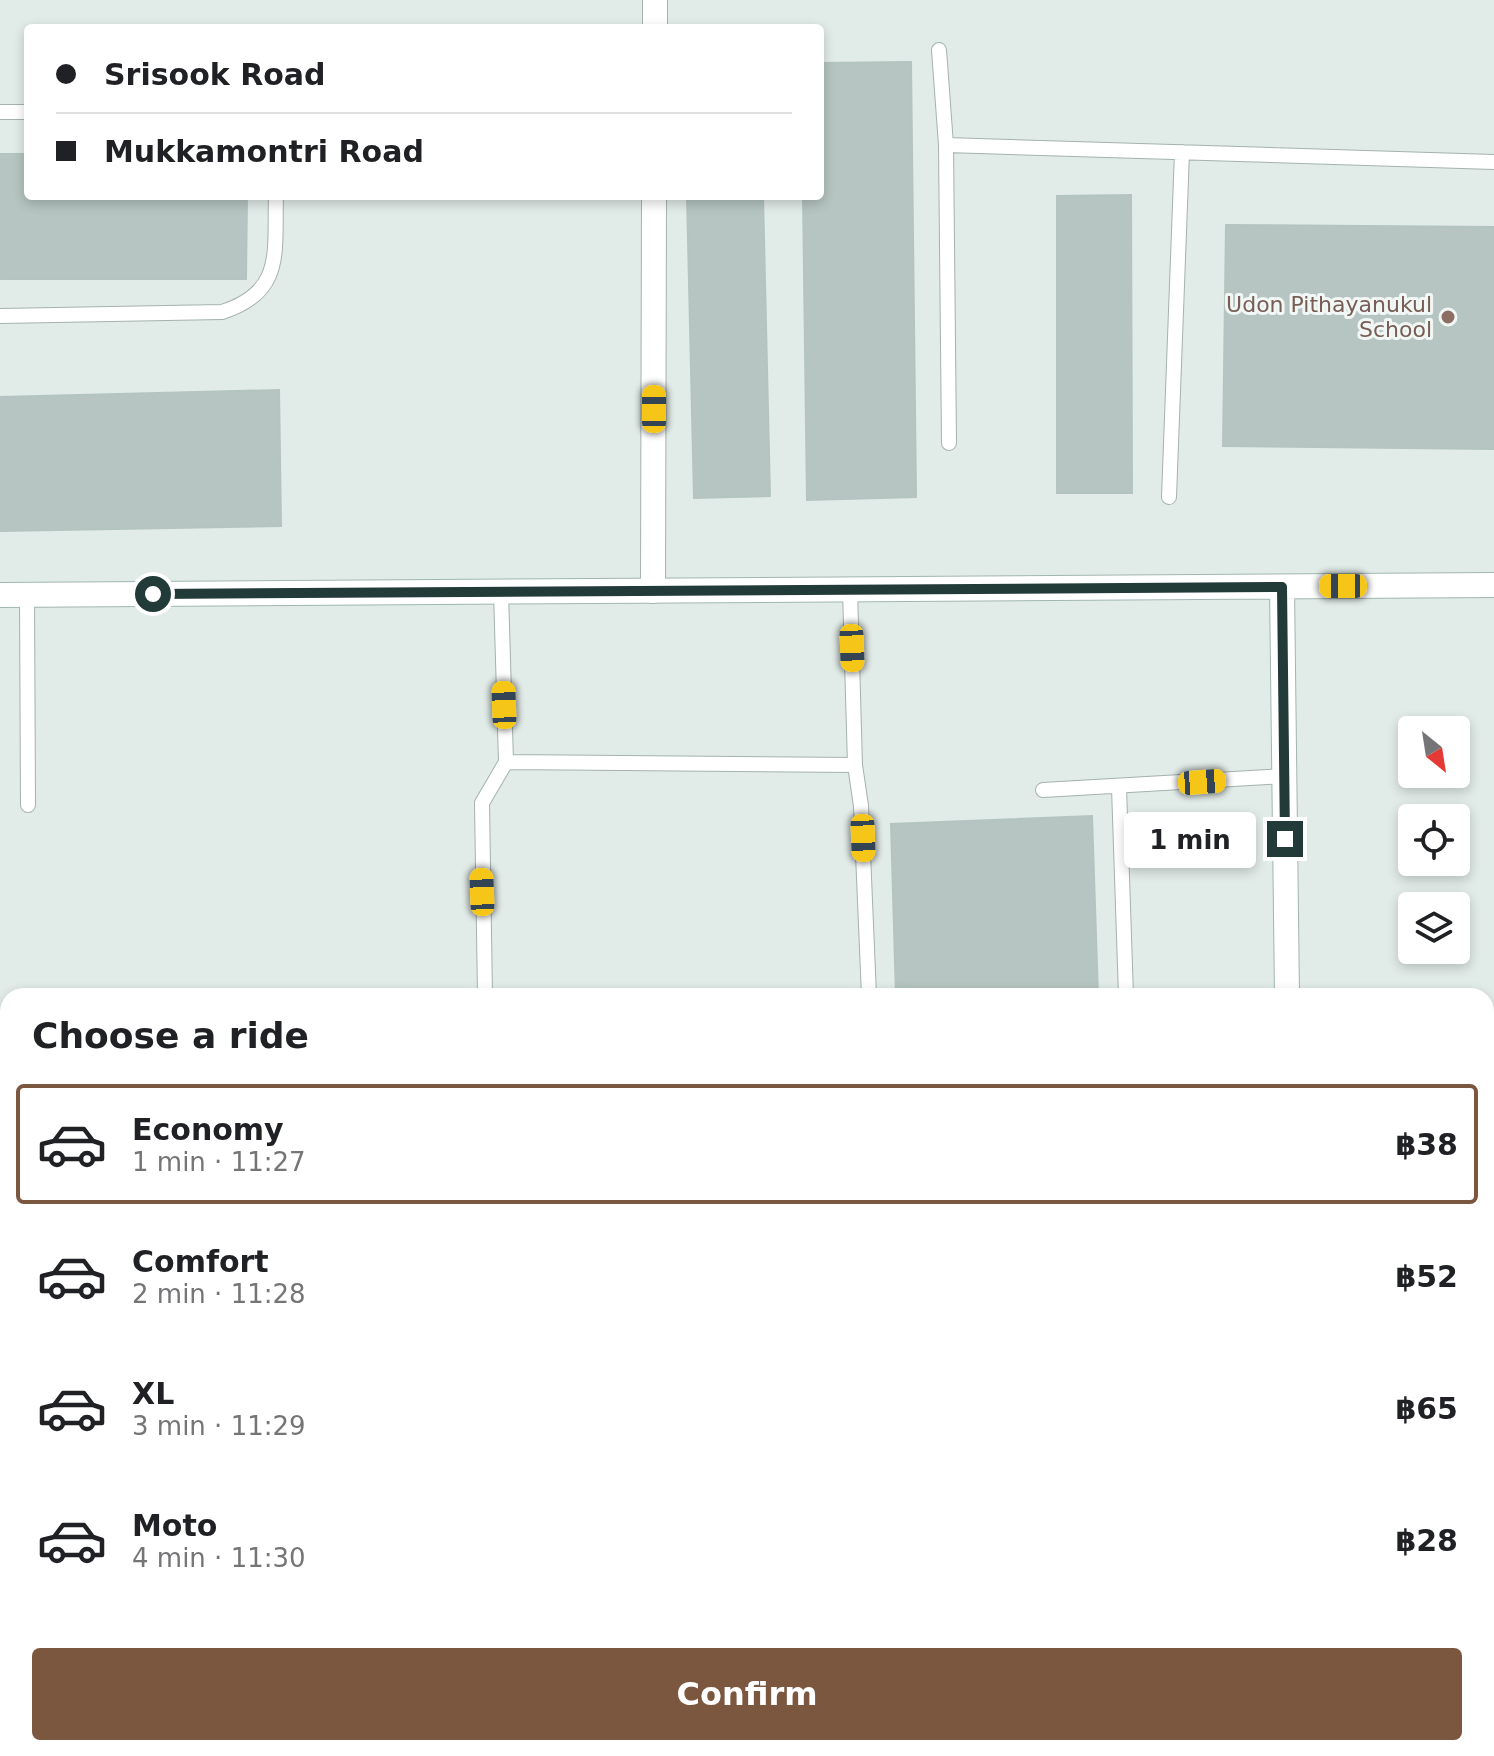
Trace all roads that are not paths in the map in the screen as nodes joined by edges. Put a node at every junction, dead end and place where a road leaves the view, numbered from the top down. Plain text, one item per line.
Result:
1 (655, 0) edge
2 (655, 24) edge
3 (939, 50) dead end
4 (0, 112) edge
5 (24, 112) edge
6 (946, 145) junction
7 (1182, 152) junction
8 (1494, 162) edge
9 (276, 200) edge
10 (654, 200) edge
11 (0, 316) edge
12 (949, 443) dead end
13 (1169, 497) dead end
14 (1494, 585) edge
15 (1282, 587) junction
16 (850, 590) junction
17 (653, 591) junction
18 (501, 592) junction
19 (0, 595) edge
20 (27, 595) junction
21 (506, 762) junction
22 (855, 765) junction
23 (1285, 776) junction
24 (1119, 787) junction
25 (1043, 790) dead end
26 (28, 805) dead end
27 (485, 988) edge
28 (869, 988) edge
29 (1126, 988) edge
30 (1287, 988) edge

1 - 2 main road
3 - 6 lane
4 - 5 lane
6 - 7 lane
6 - 12 lane
7 - 8 lane
7 - 13 lane
9 - 11 lane
10 - 17 main road
14 - 15 main road
15 - 16 main road
15 - 23 main road
16 - 17 main road
16 - 22 lane
17 - 18 main road
18 - 20 main road
18 - 21 lane
19 - 20 main road
20 - 26 lane
21 - 22 lane
21 - 27 lane
22 - 28 lane
23 - 24 lane
23 - 30 main road
24 - 25 lane
24 - 29 lane

